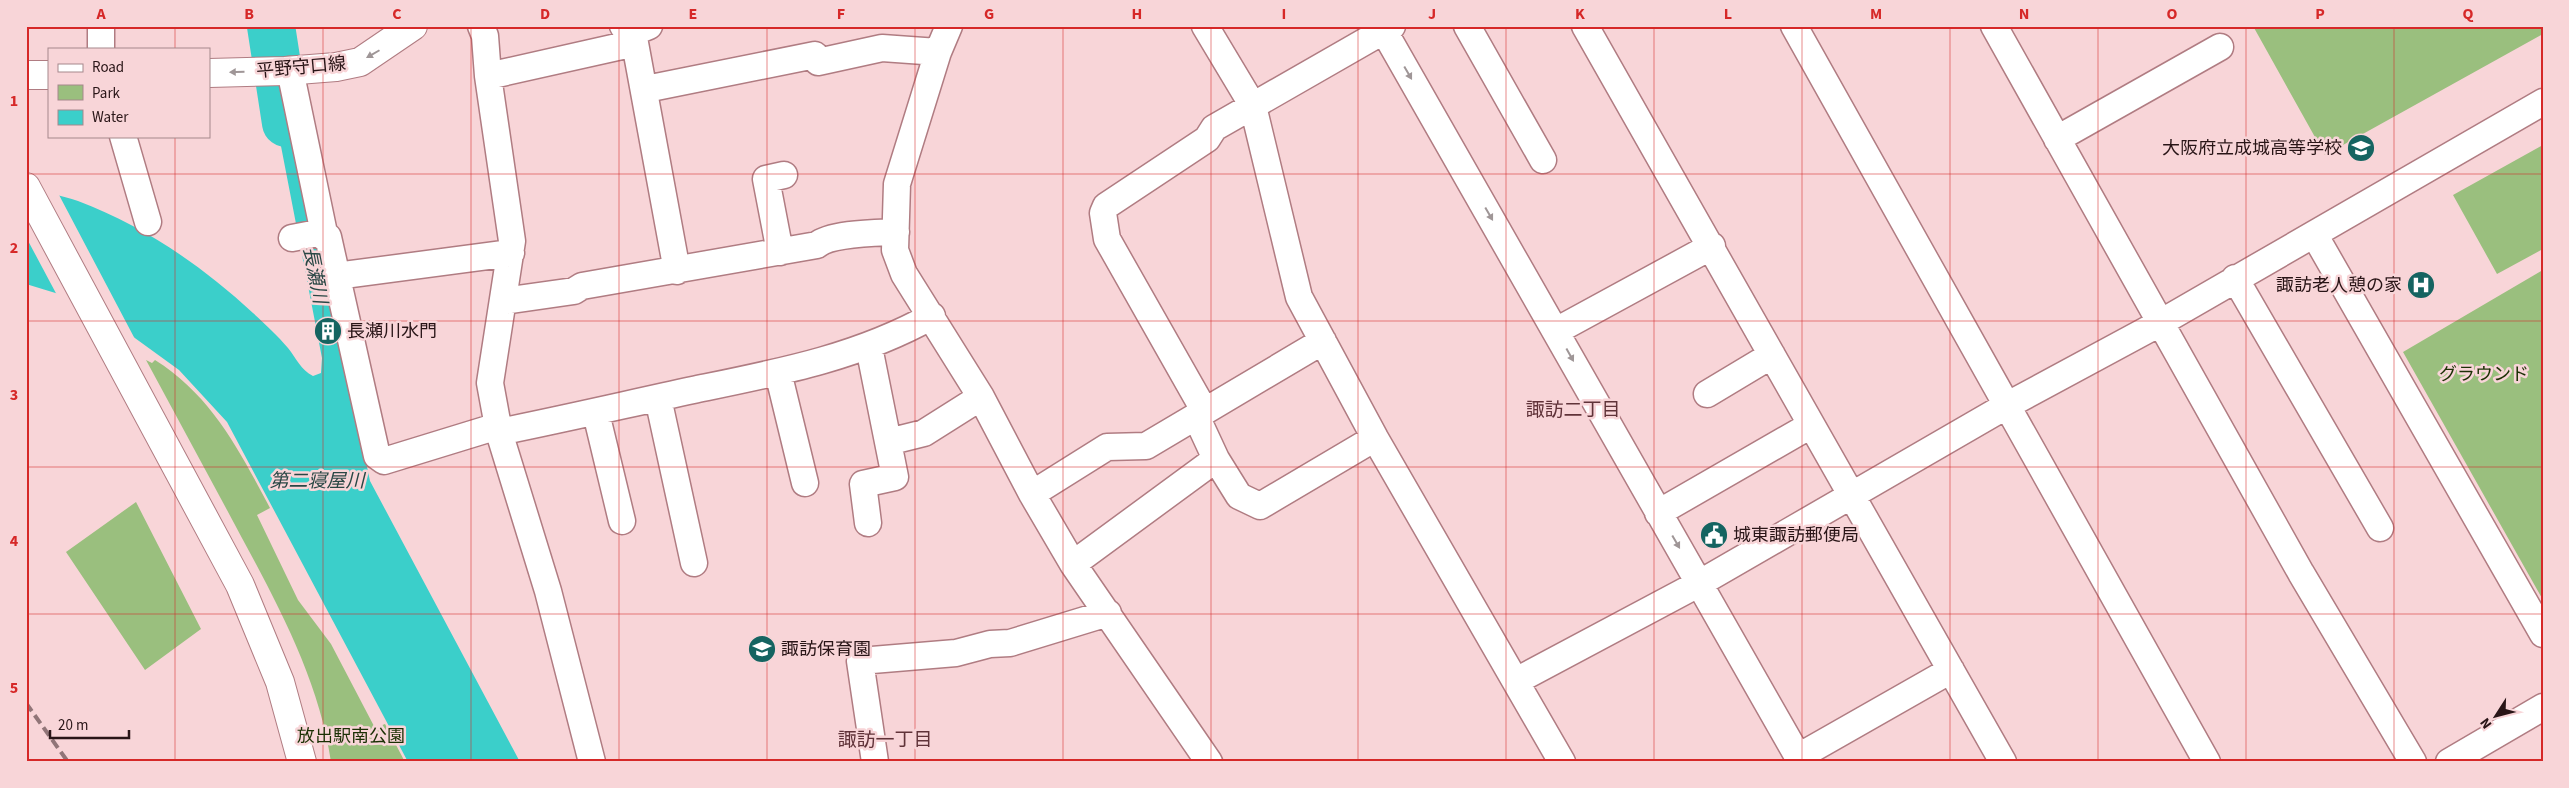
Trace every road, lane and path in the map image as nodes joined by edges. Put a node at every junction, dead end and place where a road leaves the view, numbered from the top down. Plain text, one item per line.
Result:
1 (101, 26) edge
2 (412, 26) edge
3 (481, 26) edge
4 (949, 26) edge
5 (1204, 26) edge
6 (1467, 26) edge
7 (1586, 26) edge
8 (1794, 26) edge
9 (1994, 26) edge
10 (1388, 29) edge
11 (633, 33) edge
12 (1356, 35) edge
13 (2220, 47) dead end
14 (101, 48) edge
15 (938, 52) junction
16 (281, 71) junction
17 (210, 73) edge
18 (26, 75) edge
19 (48, 75) edge
20 (488, 76) junction
21 (646, 90) junction
22 (2543, 102) edge
23 (1252, 106) junction
24 (124, 138) edge
25 (2057, 139) junction
26 (1543, 160) dead end
27 (766, 179) dead end
28 (26, 187) edge
29 (148, 222) dead end
30 (896, 232) junction
31 (2314, 234) junction
32 (1712, 246) junction
33 (780, 252) junction
34 (511, 253) junction
35 (677, 271) junction
36 (336, 276) junction
37 (2235, 278) junction
38 (504, 301) junction
39 (932, 316) junction
40 (2160, 323) junction
41 (1556, 331) junction
42 (1323, 341) junction
43 (869, 347) junction
44 (1772, 355) junction
45 (778, 372) junction
46 (1707, 394) dead end
47 (981, 396) junction
48 (658, 398) junction
49 (2006, 406) junction
50 (596, 413) junction
51 (1200, 414) junction
52 (1811, 425) junction
53 (499, 429) junction
54 (1375, 438) junction
55 (888, 442) junction
56 (1216, 459) junction
57 (805, 483) dead end
58 (1032, 494) junction
59 (1850, 495) junction
60 (1658, 512) junction
61 (622, 520) dead end
62 (868, 523) dead end
63 (2380, 528) dead end
64 (694, 564) dead end
65 (1073, 564) junction
66 (1700, 583) junction
67 (1108, 613) junction
68 (2543, 634) edge
69 (1951, 670) junction
70 (1516, 681) junction
71 (2543, 707) edge
72 (2466, 758) edge
73 (1800, 759) edge
74 (302, 762) edge
75 (592, 762) edge
76 (875, 762) edge
77 (1209, 762) edge
78 (1562, 762) edge
79 (2003, 762) edge
80 (2207, 762) edge
81 (2413, 762) edge

1 - 14 street
2 -> 16 street, 平野守口線
3 - 20 street
4 - 15 street
5 - 23 street
6 - 26 street
7 - 32 street
8 - 49 street
9 - 25 street
10 - 12 street
10 -> 41 street
11 - 20 street
11 - 21 street
12 - 23 street
13 - 25 street
15 - 21 street
15 - 30 street
16 -> 17 street, 平野守口線
16 - 36 street
18 - 19 street
20 - 34 street
21 - 35 street
22 - 31 street
23 - 42 street
23 - 51 street
24 - 29 street
25 - 40 street
27 - 33 street
28 - 74 street
30 - 33 street
30 - 39 street
31 - 37 street
31 - 68 street
32 - 41 street
32 - 44 street
33 - 35 street
34 - 36 street
34 - 38 street
35 - 38 street
36 - 53 street
37 - 40 street
37 - 63 street
38 - 53 street
39 - 43 street
39 - 47 street
40 - 49 street
40 - 81 street
41 -> 60 street
42 - 51 street
42 - 54 street
43 - 45 street
43 - 55 street
44 - 46 street
44 - 52 street
45 - 48 street
45 - 57 street
47 - 55 street
47 - 58 street
48 - 50 street
48 - 64 street
49 - 59 street
49 - 80 street
50 - 53 street
50 - 61 street
51 - 56 street
51 - 58 street
52 - 59 street
52 - 60 street
53 - 75 street
54 - 56 street
54 - 70 street
55 - 62 street
56 - 65 street
58 - 65 street
59 - 66 street
59 - 69 street
60 -> 66 street
65 - 67 street
66 - 70 street
66 - 73 street
67 - 76 street
67 - 77 street
69 - 73 street
69 - 79 street
70 - 78 street
71 - 72 street

